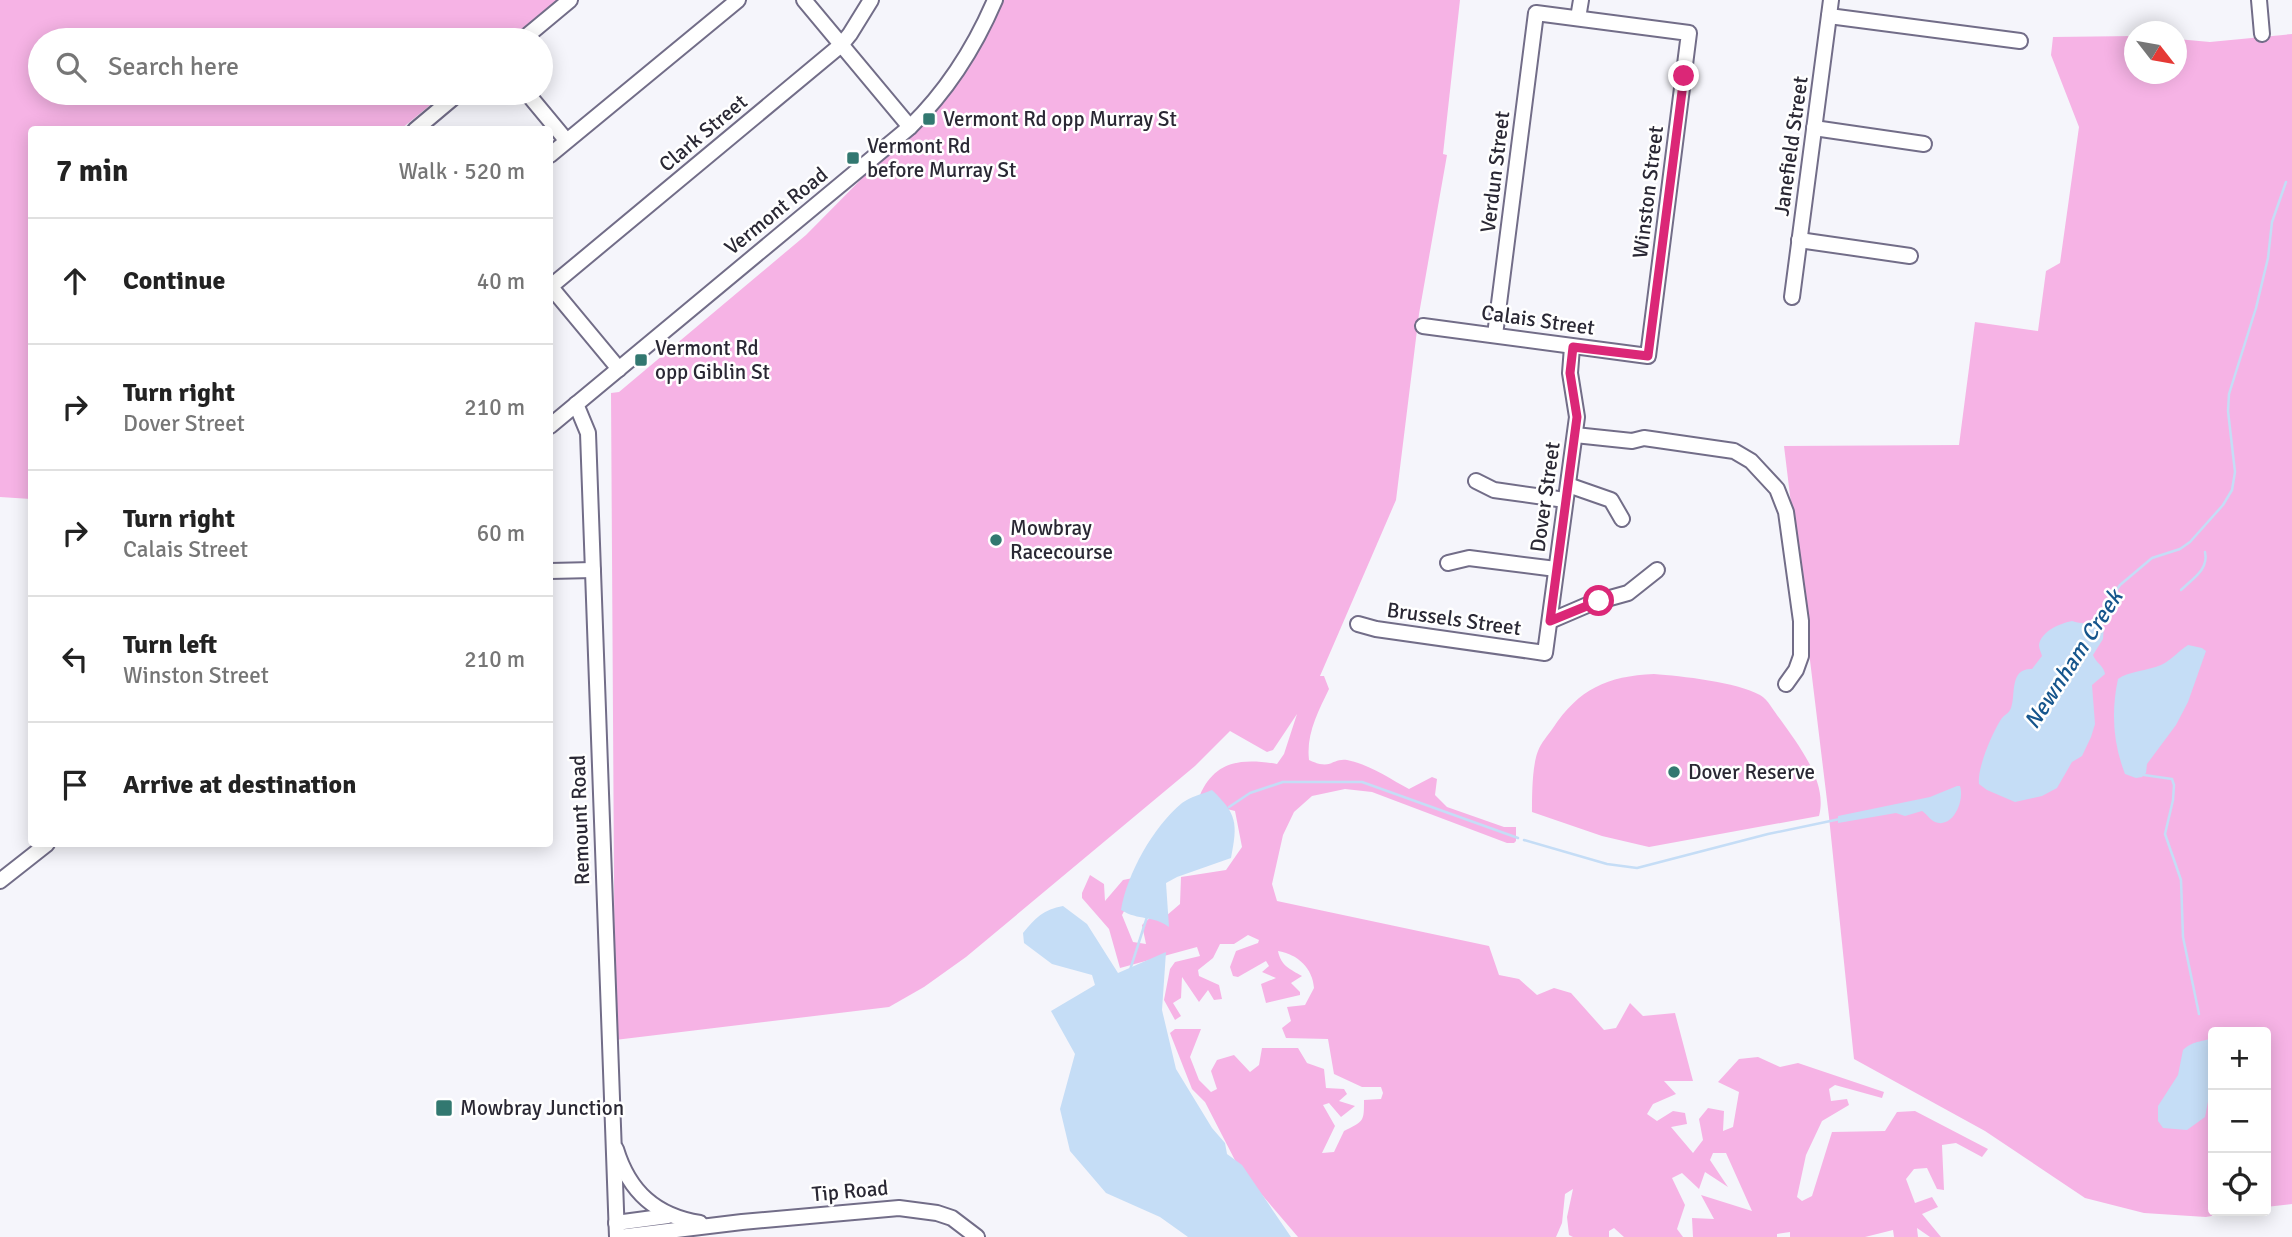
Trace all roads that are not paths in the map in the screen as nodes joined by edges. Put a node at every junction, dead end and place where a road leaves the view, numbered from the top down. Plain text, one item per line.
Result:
1 (570, 0) edge
2 (738, 0) edge
3 (804, 0) edge
4 (871, 0) edge
5 (995, 0) edge
6 (1581, 0) edge
7 (1831, 0) edge
8 (2259, 0) edge
9 (1829, 16) junction
10 (1578, 18) junction
11 (536, 28) edge
12 (2262, 34) dead end
13 (2020, 41) dead end
14 (841, 45) junction
15 (445, 105) edge
16 (537, 105) edge
17 (420, 126) edge
18 (910, 127) junction
19 (1814, 128) junction
20 (566, 140) junction
21 (1924, 144) dead end
22 (553, 152) edge
23 (1799, 240) junction
24 (1910, 256) dead end
25 (553, 285) edge
26 (553, 291) edge
27 (1792, 297) dead end
28 (1423, 326) dead end
29 (1495, 335) junction
30 (1573, 347) junction
31 (1648, 356) joint
32 (619, 369) junction
33 (576, 404) junction
34 (553, 423) edge
35 (1575, 435) junction
36 (1475, 481) dead end
37 (1566, 493) junction
38 (1622, 519) dead end
39 (1448, 563) dead end
40 (1556, 569) junction
41 (593, 570) junction
42 (1657, 570) dead end
43 (553, 571) edge
44 (1550, 621) junction
45 (1359, 624) dead end
46 (1545, 653) joint
47 (1786, 684) dead end
48 (43, 847) edge
49 (0, 881) edge
50 (612, 1136) junction
51 (666, 1216) junction
52 (719, 1225) junction
53 (666, 1231) junction
54 (618, 1232) edge
55 (977, 1237) edge

1 - 11 street
2 - 20 street
3 - 14 street
4 - 14 street, Clark Street
5 - 18 street, Vermont Road
6 - 10 street
7 - 9 street, Janefield Street
8 - 12 street
9 - 13 street
9 - 19 street, Janefield Street
10 - 29 street, Verdun Street
10 - 31 street, Winston Street
14 - 18 street
14 - 25 street, Clark Street
15 - 17 street
16 - 20 street
18 - 32 street, Vermont Road
19 - 21 street
19 - 23 street, Janefield Street
20 - 22 street
23 - 24 street
23 - 27 street, Janefield Street
26 - 32 street
28 - 29 street, Calais Street
29 - 30 street, Calais Street
30 - 31 street, Calais Street
30 - 35 street, Dover Street
32 - 33 street, Vermont Road
33 - 34 street, Vermont Road
33 - 41 street, Remount Road
35 - 37 street, Dover Street
35 - 47 street
36 - 37 street
37 - 38 street
37 - 40 street, Dover Street
39 - 40 street
40 - 44 street, Dover Street
41 - 43 street
41 - 50 street, Remount Road
42 - 44 street
44 - 46 street, Dover Street
45 - 46 street, Brussels Street
48 - 49 street
50 - 51 street, Tip Road
50 - 54 street, Remount Road
51 - 52 street, Tip Road
51 - 53 street
51 - 54 street, Tip Road
52 - 53 street, Tip Road
52 - 55 street, Tip Road
53 - 54 street, Tip Road

